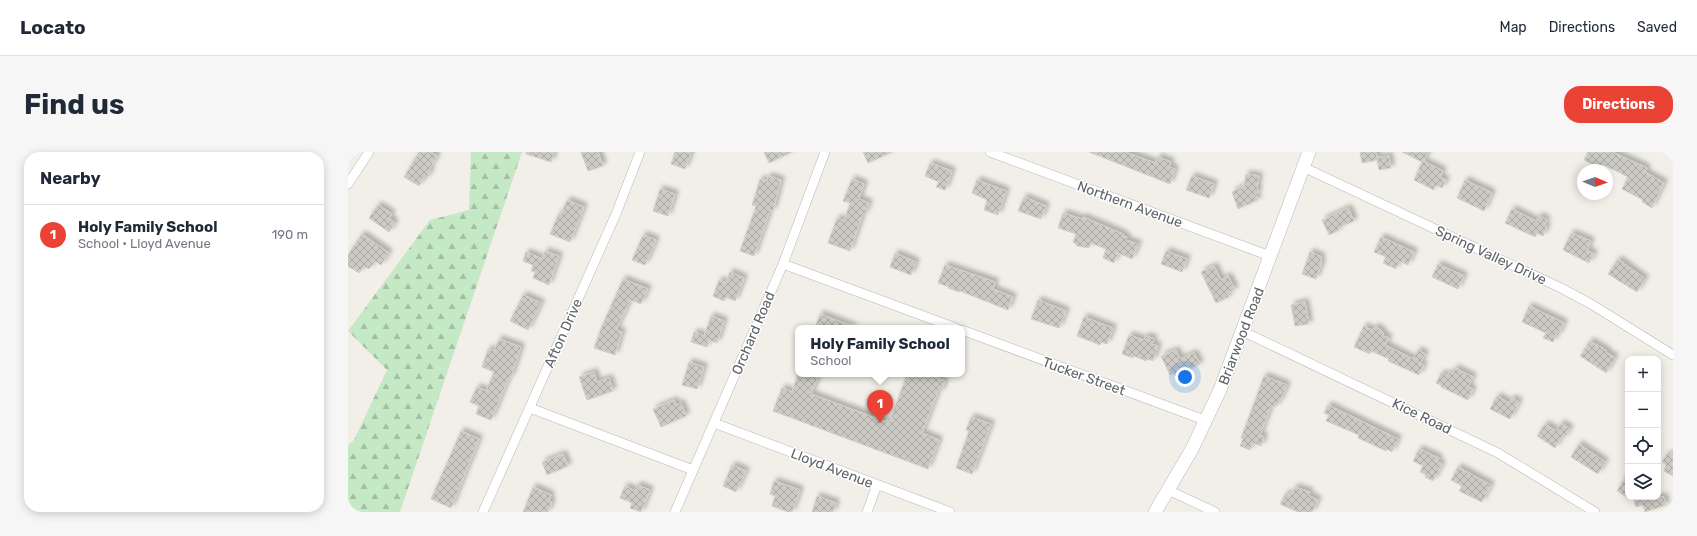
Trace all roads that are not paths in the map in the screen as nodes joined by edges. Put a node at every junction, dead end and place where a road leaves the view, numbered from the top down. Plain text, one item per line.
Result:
1 (369, 152) edge
2 (640, 152) edge
3 (825, 152) edge
4 (990, 152) edge
5 (1309, 152) edge
6 (1303, 167) junction
7 (348, 184) edge
8 (1270, 256) junction
9 (783, 264) junction
10 (948, 325) edge
11 (965, 331) edge
12 (1242, 332) junction
13 (1673, 355) edge
14 (530, 408) junction
15 (1207, 421) junction
16 (714, 424) junction
17 (693, 470) junction
18 (877, 485) junction
19 (1168, 490) junction
20 (483, 512) edge
21 (675, 512) edge
22 (867, 512) edge
23 (950, 512) edge
24 (1155, 512) edge
25 (1215, 512) edge
26 (1595, 512) edge

1 - 7 street
2 - 14 street, Afton Drive
3 - 9 street, Orchard Road
4 - 8 street, Northern Avenue
5 - 6 street, Briarwood Road
6 - 8 street, Briarwood Road
6 - 13 street, Spring Valley Drive
8 - 12 street, Briarwood Road
9 - 10 street
9 - 16 street, Orchard Road
11 - 15 street, Tucker Street
12 - 15 street, Briarwood Road
12 - 26 street, Kice Road
14 - 17 street
14 - 20 street, Afton Drive
15 - 19 street, Briarwood Road
16 - 17 street, Orchard Road
16 - 18 street, Lloyd Avenue
17 - 21 street, Orchard Road
18 - 22 street
18 - 23 street, Lloyd Avenue
19 - 24 street, Briarwood Road
19 - 25 street

